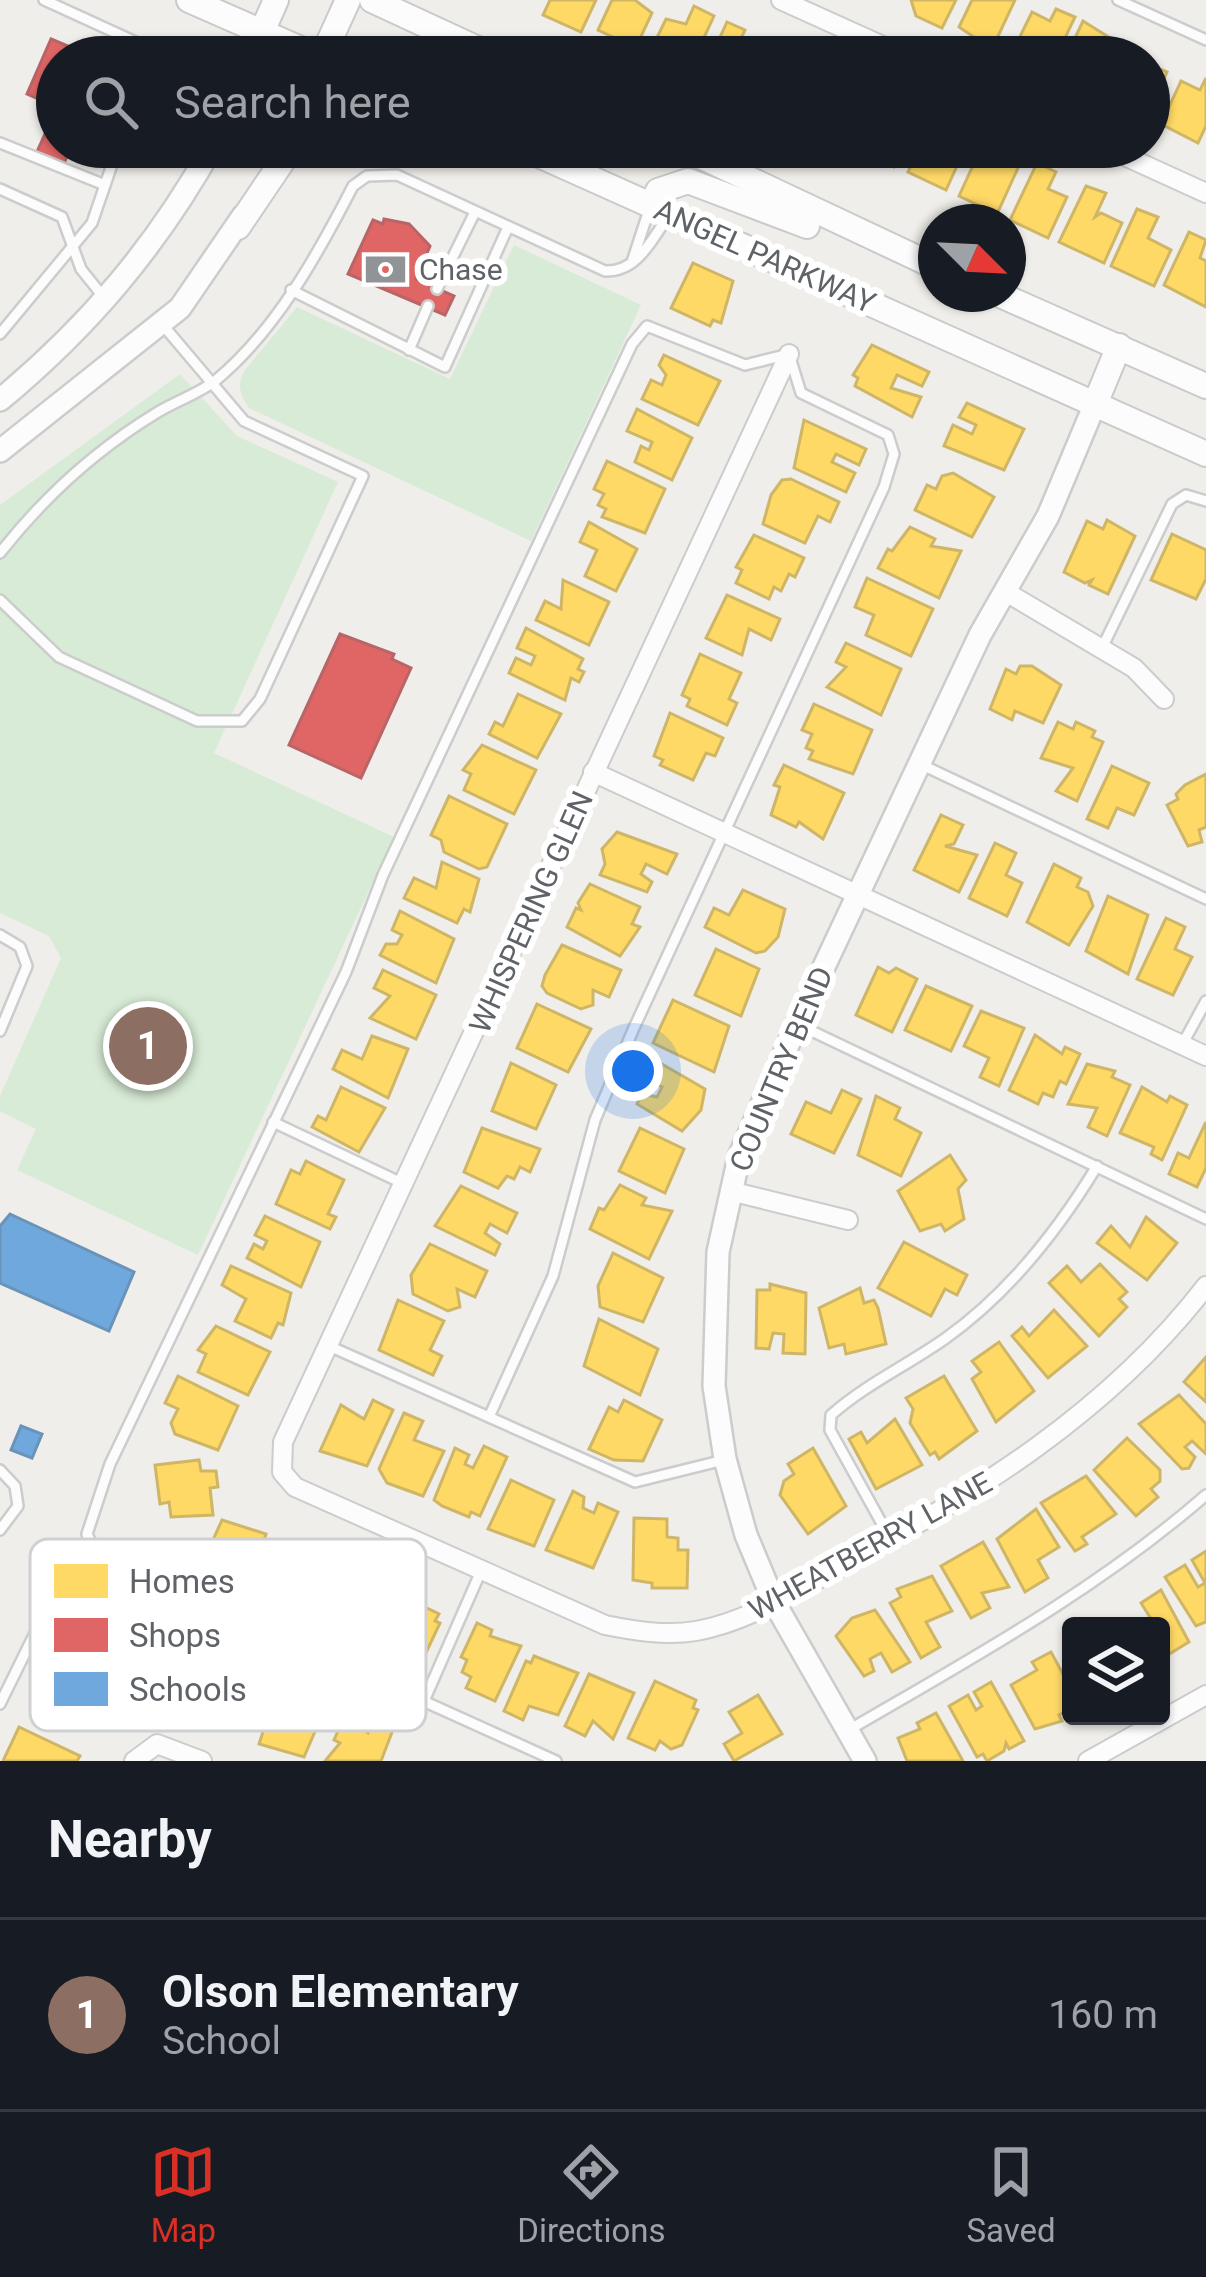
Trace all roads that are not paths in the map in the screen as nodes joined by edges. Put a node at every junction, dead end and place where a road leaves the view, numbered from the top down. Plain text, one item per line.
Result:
1 (44, 0) edge
2 (189, 0) edge
3 (276, 0) edge
4 (348, 0) edge
5 (372, 0) edge
6 (782, 0) edge
7 (1118, 0) edge
8 (122, 36) edge
9 (243, 36) edge
10 (260, 36) edge
11 (331, 36) edge
12 (450, 36) edge
13 (861, 36) edge
14 (1206, 40) edge
15 (0, 142) edge
16 (36, 157) edge
17 (64, 168) edge
18 (111, 168) edge
19 (199, 168) edge
20 (268, 168) edge
21 (278, 168) edge
22 (568, 168) edge
23 (725, 168) edge
24 (1151, 168) edge
25 (106, 185) junction
26 (0, 189) edge
27 (1206, 193) edge
28 (661, 209) junction
29 (476, 212) junction
30 (238, 227) junction
31 (508, 227) junction
32 (74, 248) junction
33 (896, 250) junction
34 (918, 259) edge
35 (632, 262) junction
36 (436, 289) dead end
37 (292, 290) junction
38 (106, 301) junction
39 (428, 306) dead end
40 (1026, 306) edge
41 (162, 324) junction
42 (0, 334) edge
43 (1119, 346) junction
44 (409, 350) junction
45 (788, 354) junction
46 (210, 385) junction
47 (1206, 386) edge
48 (0, 400) edge
49 (1096, 404) junction
50 (0, 451) edge
51 (1206, 454) edge
52 (1206, 501) edge
53 (0, 553) edge
54 (1006, 592) junction
55 (0, 600) edge
56 (1102, 648) junction
57 (1164, 699) dead end
58 (920, 764) junction
59 (593, 772) junction
60 (723, 832) junction
61 (858, 895) junction
62 (1206, 899) edge
63 (0, 934) edge
64 (1206, 1000) edge
65 (797, 1024) junction
66 (0, 1031) edge
67 (1182, 1045) junction
68 (1206, 1056) edge
69 (273, 1122) junction
70 (1097, 1166) junction
71 (406, 1185) junction
72 (730, 1191) junction
73 (1206, 1219) edge
74 (848, 1220) dead end
75 (1206, 1286) edge
76 (329, 1346) junction
77 (489, 1417) junction
78 (725, 1460) junction
79 (0, 1470) edge
80 (282, 1472) joint
81 (1206, 1495) edge
82 (0, 1530) edge
83 (89, 1539) edge
84 (411, 1539) edge
85 (891, 1540) junction
86 (426, 1546) edge
87 (481, 1571) junction
88 (774, 1602) junction
89 (30, 1642) edge
90 (1206, 1695) edge
91 (426, 1696) edge
92 (426, 1702) edge
93 (0, 1704) edge
94 (847, 1731) junction
95 (134, 1761) edge
96 (202, 1761) edge
97 (556, 1761) edge
98 (865, 1761) edge
99 (1088, 1761) edge

1 - 8 lane
2 - 9 main road
3 - 10 main road
4 - 11 main road
5 - 12 main road
6 - 13 street
7 - 14 lane
15 - 16 lane
17 - 25 lane
18 - 25 lane
19 - 38 street
20 - 30 street
21 - 30 main road
22 - 28 main road, ANGEL PARKWAY
23 - 33 main road, ANGEL PARKWAY
24 - 27 street
25 - 32 lane
26 - 32 lane
28 - 33 main road
28 - 35 lane
28 - 35 lane
28 - 49 main road, ANGEL PARKWAY
29 - 31 lane
29 - 36 lane
29 - 37 lane
30 - 41 street
31 - 35 lane
31 - 44 lane
32 - 38 lane
32 - 42 lane
33 - 34 main road, ANGEL PARKWAY
37 - 44 lane
37 - 46 lane
38 - 48 street
39 - 44 lane
40 - 43 main road
41 - 46 lane
41 - 50 street
43 - 47 main road
43 - 49 main road
45 - 59 street, WHISPERING GLEN
45 - 60 lane
45 - 69 lane
46 - 53 lane
46 - 55 lane
49 - 51 main road, ANGEL PARKWAY
49 - 54 street, COUNTRY BEND
52 - 56 lane
54 - 56 street
54 - 58 street, COUNTRY BEND
56 - 57 street
58 - 61 street, COUNTRY BEND
58 - 62 lane
59 - 60 street
59 - 71 street, WHISPERING GLEN
60 - 61 street
60 - 77 lane
61 - 65 street, COUNTRY BEND
61 - 67 street
63 - 66 lane
64 - 67 lane
65 - 70 lane
65 - 72 street, COUNTRY BEND
67 - 68 street
69 - 71 lane
69 - 83 lane
70 - 73 lane
70 - 85 lane
71 - 76 street, WHISPERING GLEN
72 - 74 street
72 - 78 street, COUNTRY BEND
75 - 85 street, WHEATBERRY LANE
76 - 77 lane
76 - 80 street, WHISPERING GLEN
77 - 78 lane
78 - 88 street, COUNTRY BEND
79 - 82 lane
80 - 84 street, WHEATBERRY LANE
81 - 94 lane
85 - 88 street, WHEATBERRY LANE
86 - 87 street, WHEATBERRY LANE
87 - 88 street, WHEATBERRY LANE
87 - 91 lane
88 - 94 street, COUNTRY BEND
89 - 93 lane
90 - 99 street
92 - 97 lane
94 - 98 street, COUNTRY BEND
95 - 96 street

